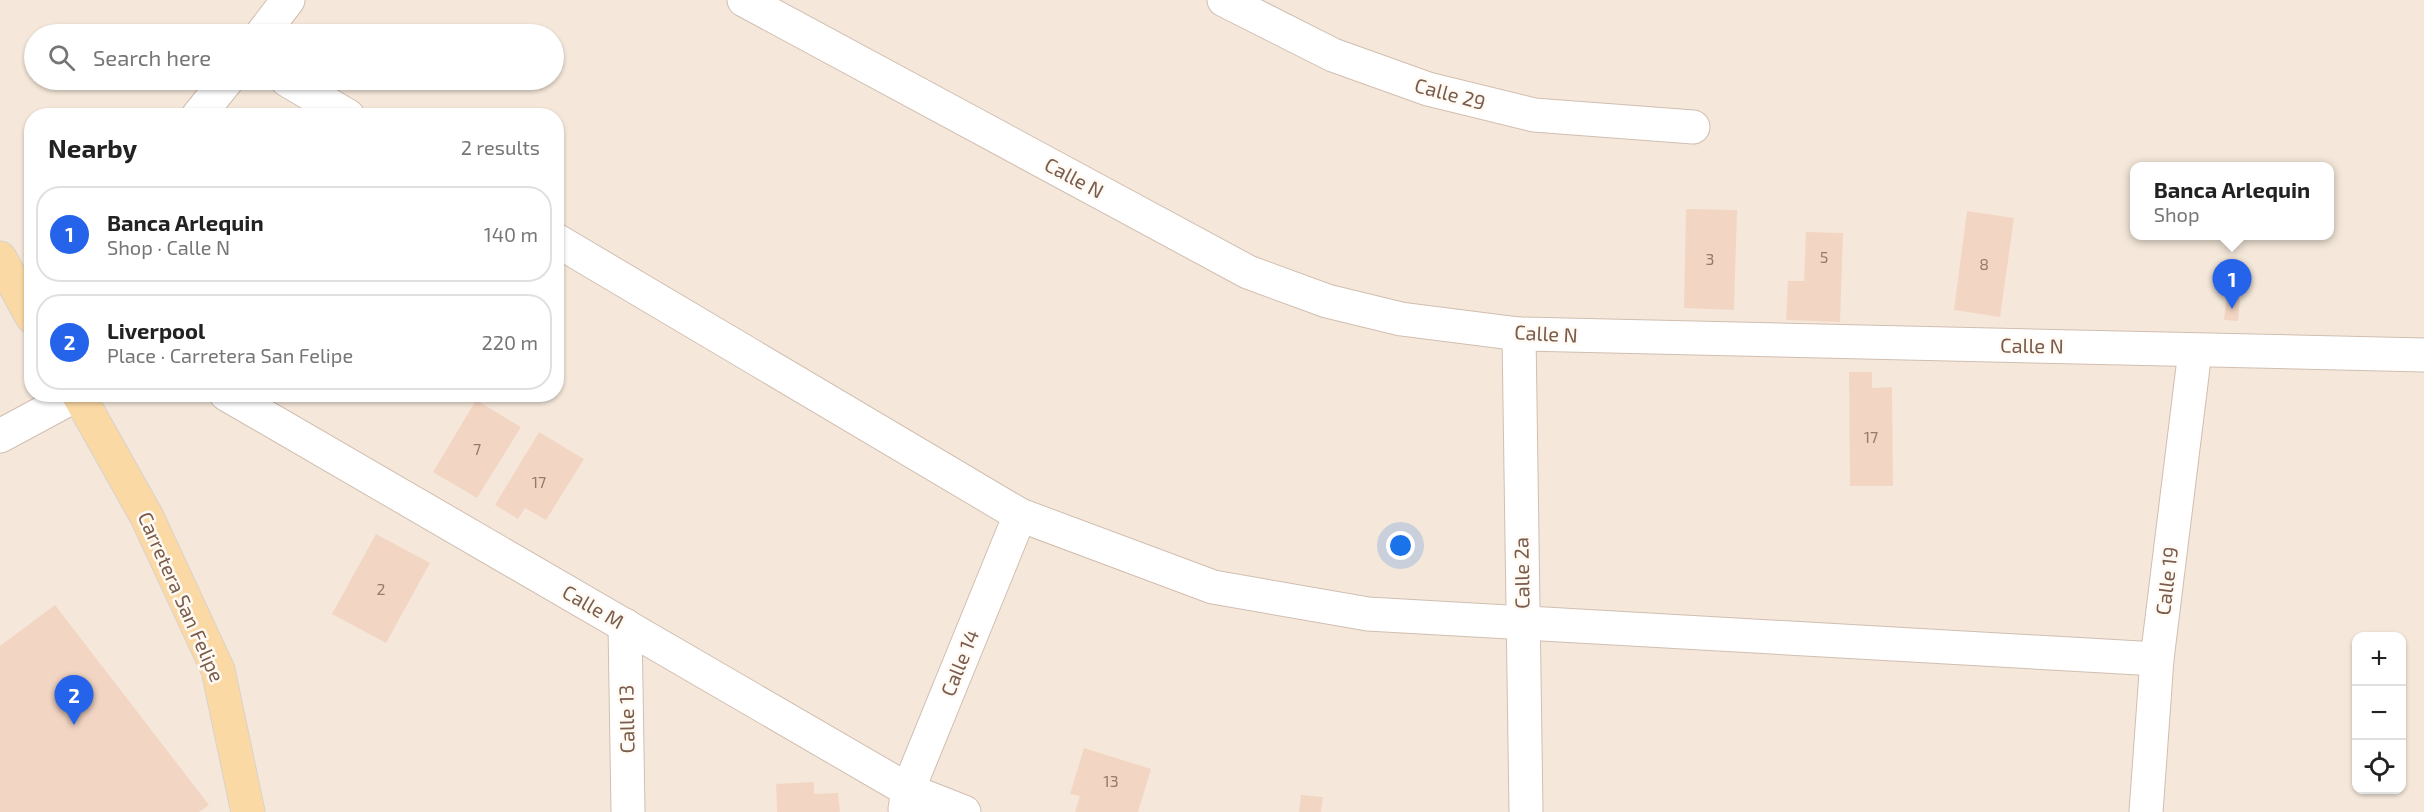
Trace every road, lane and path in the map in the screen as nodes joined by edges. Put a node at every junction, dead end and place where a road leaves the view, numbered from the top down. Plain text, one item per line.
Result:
1 (288, 0) edge
2 (744, 0) edge
3 (1224, 0) edge
4 (270, 24) edge
5 (219, 90) edge
6 (304, 90) edge
7 (204, 108) edge
8 (334, 108) edge
9 (1693, 127) dead end
10 (564, 245) edge
11 (0, 258) edge
12 (24, 302) edge
13 (1519, 334) junction
14 (2195, 351) junction
15 (2424, 355) edge
16 (63, 402) edge
17 (82, 402) edge
18 (240, 402) edge
19 (0, 436) edge
20 (1020, 515) junction
21 (1523, 622) junction
22 (625, 625) junction
23 (2157, 659) junction
24 (906, 801) edge
25 (248, 812) edge
26 (628, 812) edge
27 (964, 812) edge
28 (1527, 812) edge
29 (2146, 812) edge

1 - 4 street
2 - 13 street, Calle N
3 - 9 street, Calle 29
5 - 7 street
6 - 8 street
10 - 20 street
11 - 12 main road
13 - 14 street, Calle N
13 - 21 street, Calle 2a
14 - 15 street, Calle N
14 - 23 street, Calle 19
16 - 19 street
17 - 25 main road, Carretera San Felipe
18 - 22 street, Calle M
20 - 21 street
20 - 24 street, Calle 14
21 - 23 street
21 - 28 street, Calle 2a
22 - 24 street, Calle M
22 - 26 street, Calle 13
23 - 29 street, Calle 19
24 - 27 street, Calle M

